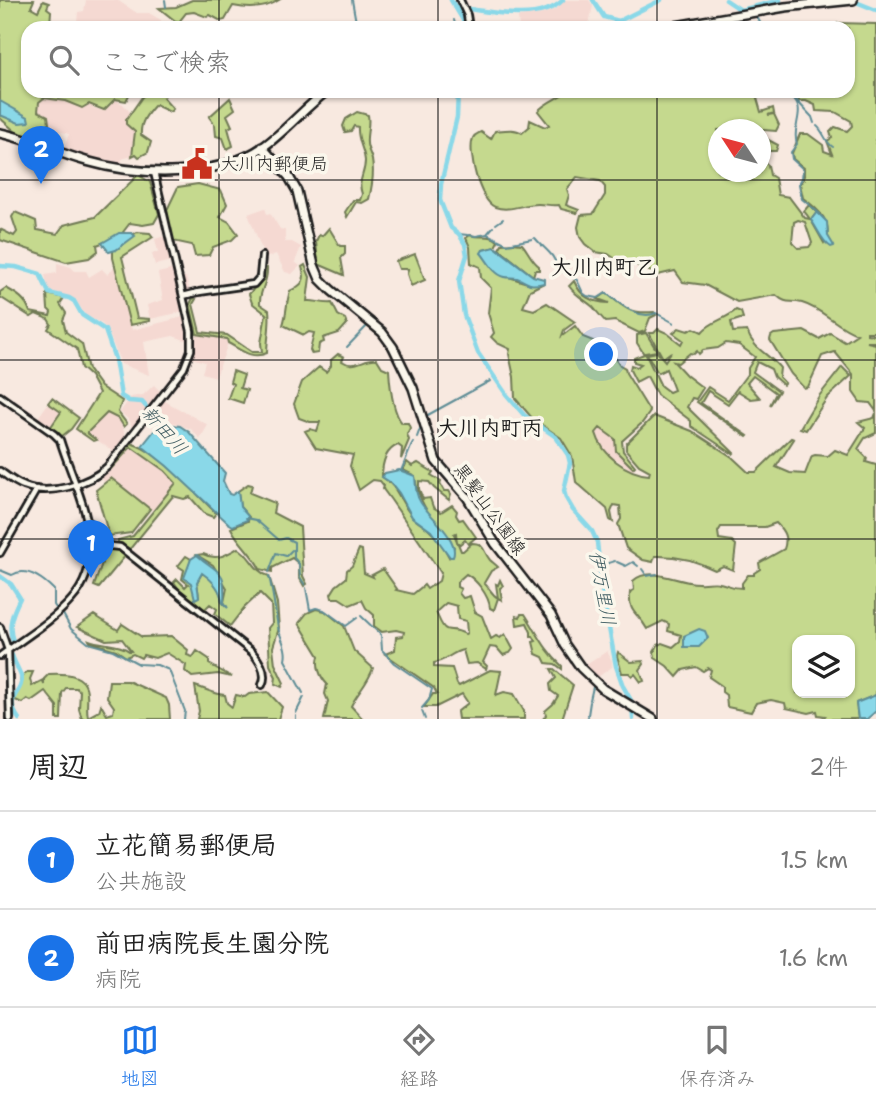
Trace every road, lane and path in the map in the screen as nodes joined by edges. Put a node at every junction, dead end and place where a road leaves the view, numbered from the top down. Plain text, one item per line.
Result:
1 (853, 0) edge
2 (461, 1) edge
3 (468, 21) edge
4 (705, 21) edge
5 (319, 98) edge
6 (0, 133) edge
7 (262, 147) junction
8 (154, 171) junction
9 (262, 256) dead end
10 (183, 296) junction
11 (0, 396) edge
12 (0, 471) edge
13 (74, 484) junction
14 (37, 489) junction
15 (92, 544) junction
16 (0, 553) edge
17 (0, 628) edge
18 (8, 650) junction
19 (0, 656) edge
20 (262, 685) dead end
21 (10, 719) edge
22 (653, 719) edge

1 - 4 main road
2 - 3 street
5 - 7 main road
6 - 8 main road
7 - 8 main road
7 - 22 main road, 黒髪山公園線
8 - 10 street
9 - 10 street
10 - 13 street
11 - 13 street
12 - 14 street
13 - 14 street
13 - 15 street
14 - 16 street
15 - 18 street
15 - 20 street
17 - 18 street
18 - 19 street
18 - 21 street

